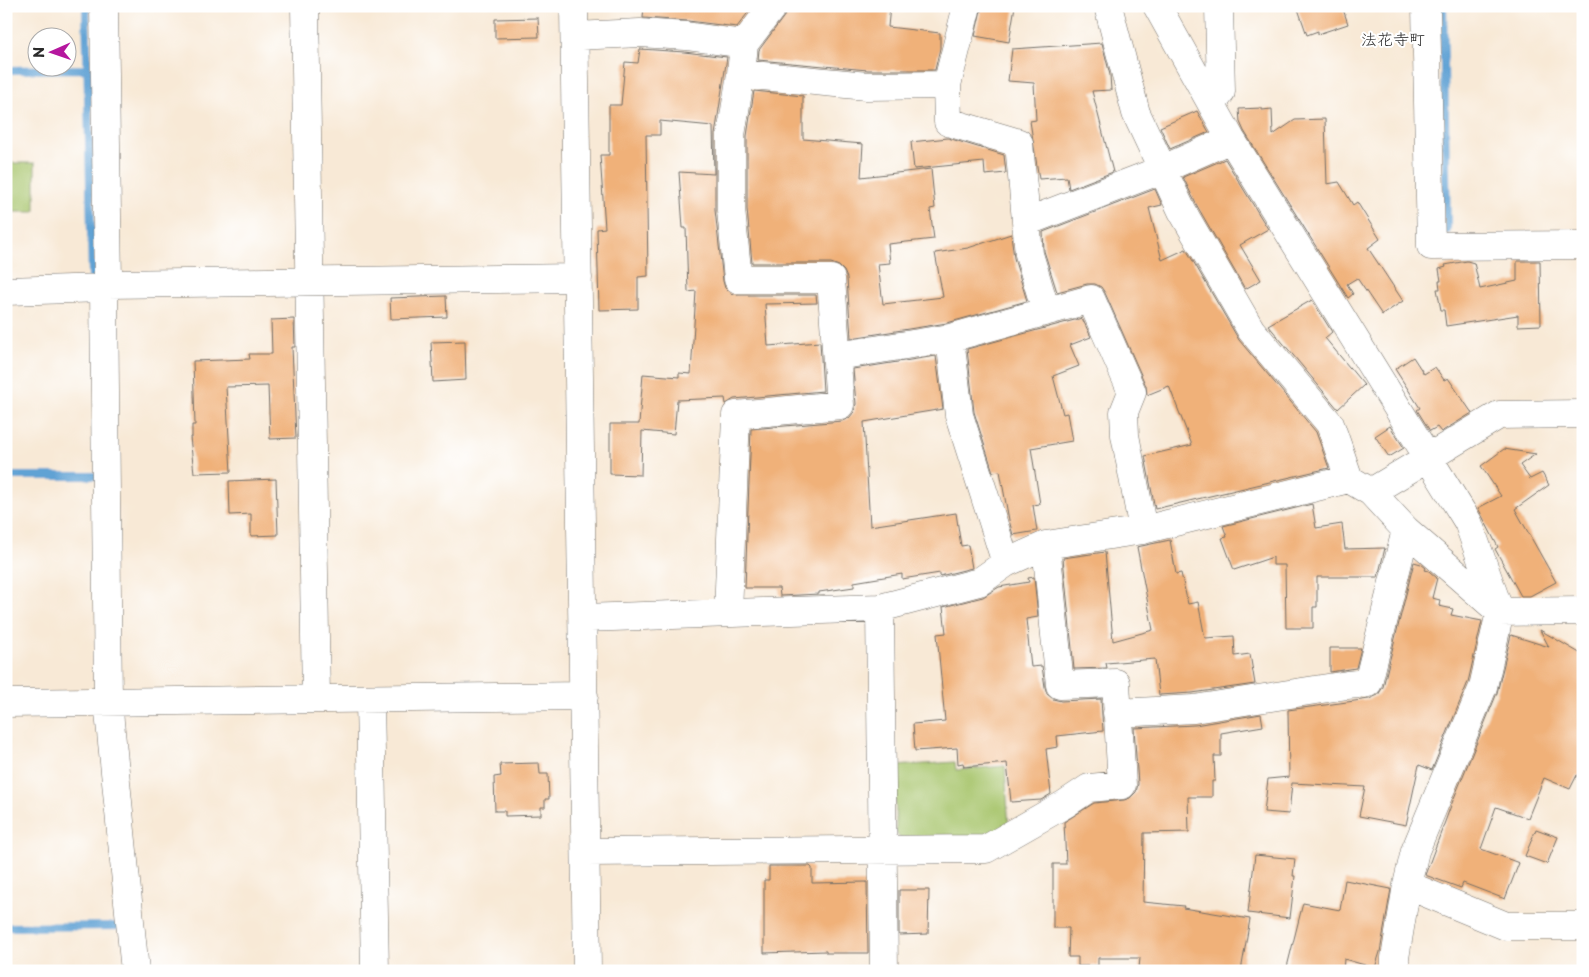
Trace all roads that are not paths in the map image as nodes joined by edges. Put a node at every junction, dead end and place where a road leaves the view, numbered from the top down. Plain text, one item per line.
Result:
1 (104, 6) edge
2 (305, 6) edge
3 (574, 6) edge
4 (773, 6) edge
5 (967, 6) edge
6 (1108, 6) edge
7 (1157, 6) edge
8 (1220, 6) edge
9 (1426, 6) edge
10 (574, 36) junction
11 (744, 44) junction
12 (741, 74) junction
13 (947, 85) junction
14 (1212, 104) junction
15 (1231, 139) junction
16 (1161, 170) junction
17 (1026, 222) junction
18 (1583, 245) edge
19 (578, 278) junction
20 (310, 282) junction
21 (106, 286) junction
22 (6, 291) edge
23 (1046, 311) junction
24 (950, 338) junction
25 (837, 356) junction
26 (1583, 414) edge
27 (1429, 457) junction
28 (1360, 486) junction
29 (1143, 530) junction
30 (1406, 530) junction
31 (1046, 545) junction
32 (1006, 563) junction
33 (880, 608) junction
34 (1583, 611) edge
35 (1500, 612) junction
36 (728, 613) junction
37 (583, 618) junction
38 (584, 696) junction
39 (316, 699) junction
40 (370, 699) junction
41 (108, 702) junction
42 (6, 703) edge
43 (1117, 712) junction
44 (883, 849) junction
45 (586, 852) junction
46 (1407, 885) junction
47 (1583, 926) edge
48 (136, 971) edge
49 (375, 971) edge
50 (587, 971) edge
51 (884, 971) edge
52 (1395, 971) edge

1 - 21 street
2 - 20 street
3 - 10 street
4 - 11 street
5 - 13 street
6 - 16 street
7 - 14 street
8 - 14 street
9 - 18 street
10 - 11 street
10 - 19 street
11 - 12 street
12 - 13 street
12 - 25 street
13 - 17 street
14 - 15 street
15 - 16 street
15 - 27 street
16 - 17 street
16 - 28 street
17 - 23 street
19 - 20 street
19 - 37 street
20 - 21 street
20 - 39 street
21 - 22 street
21 - 41 street
23 - 24 street
23 - 29 street
24 - 25 street
24 - 32 street
25 - 36 street
26 - 27 street
27 - 28 street
27 - 35 street
28 - 29 street
28 - 30 street
29 - 31 street
30 - 35 street
30 - 43 street
31 - 32 street
31 - 43 street
32 - 33 street
33 - 36 street
33 - 44 street
34 - 35 street
35 - 46 street
36 - 37 street
37 - 38 street
38 - 40 street
38 - 45 street
39 - 40 street
39 - 41 street
40 - 49 street
41 - 42 street
41 - 48 street
43 - 44 street
44 - 45 street
44 - 51 street
45 - 50 street
46 - 47 street
46 - 52 street

